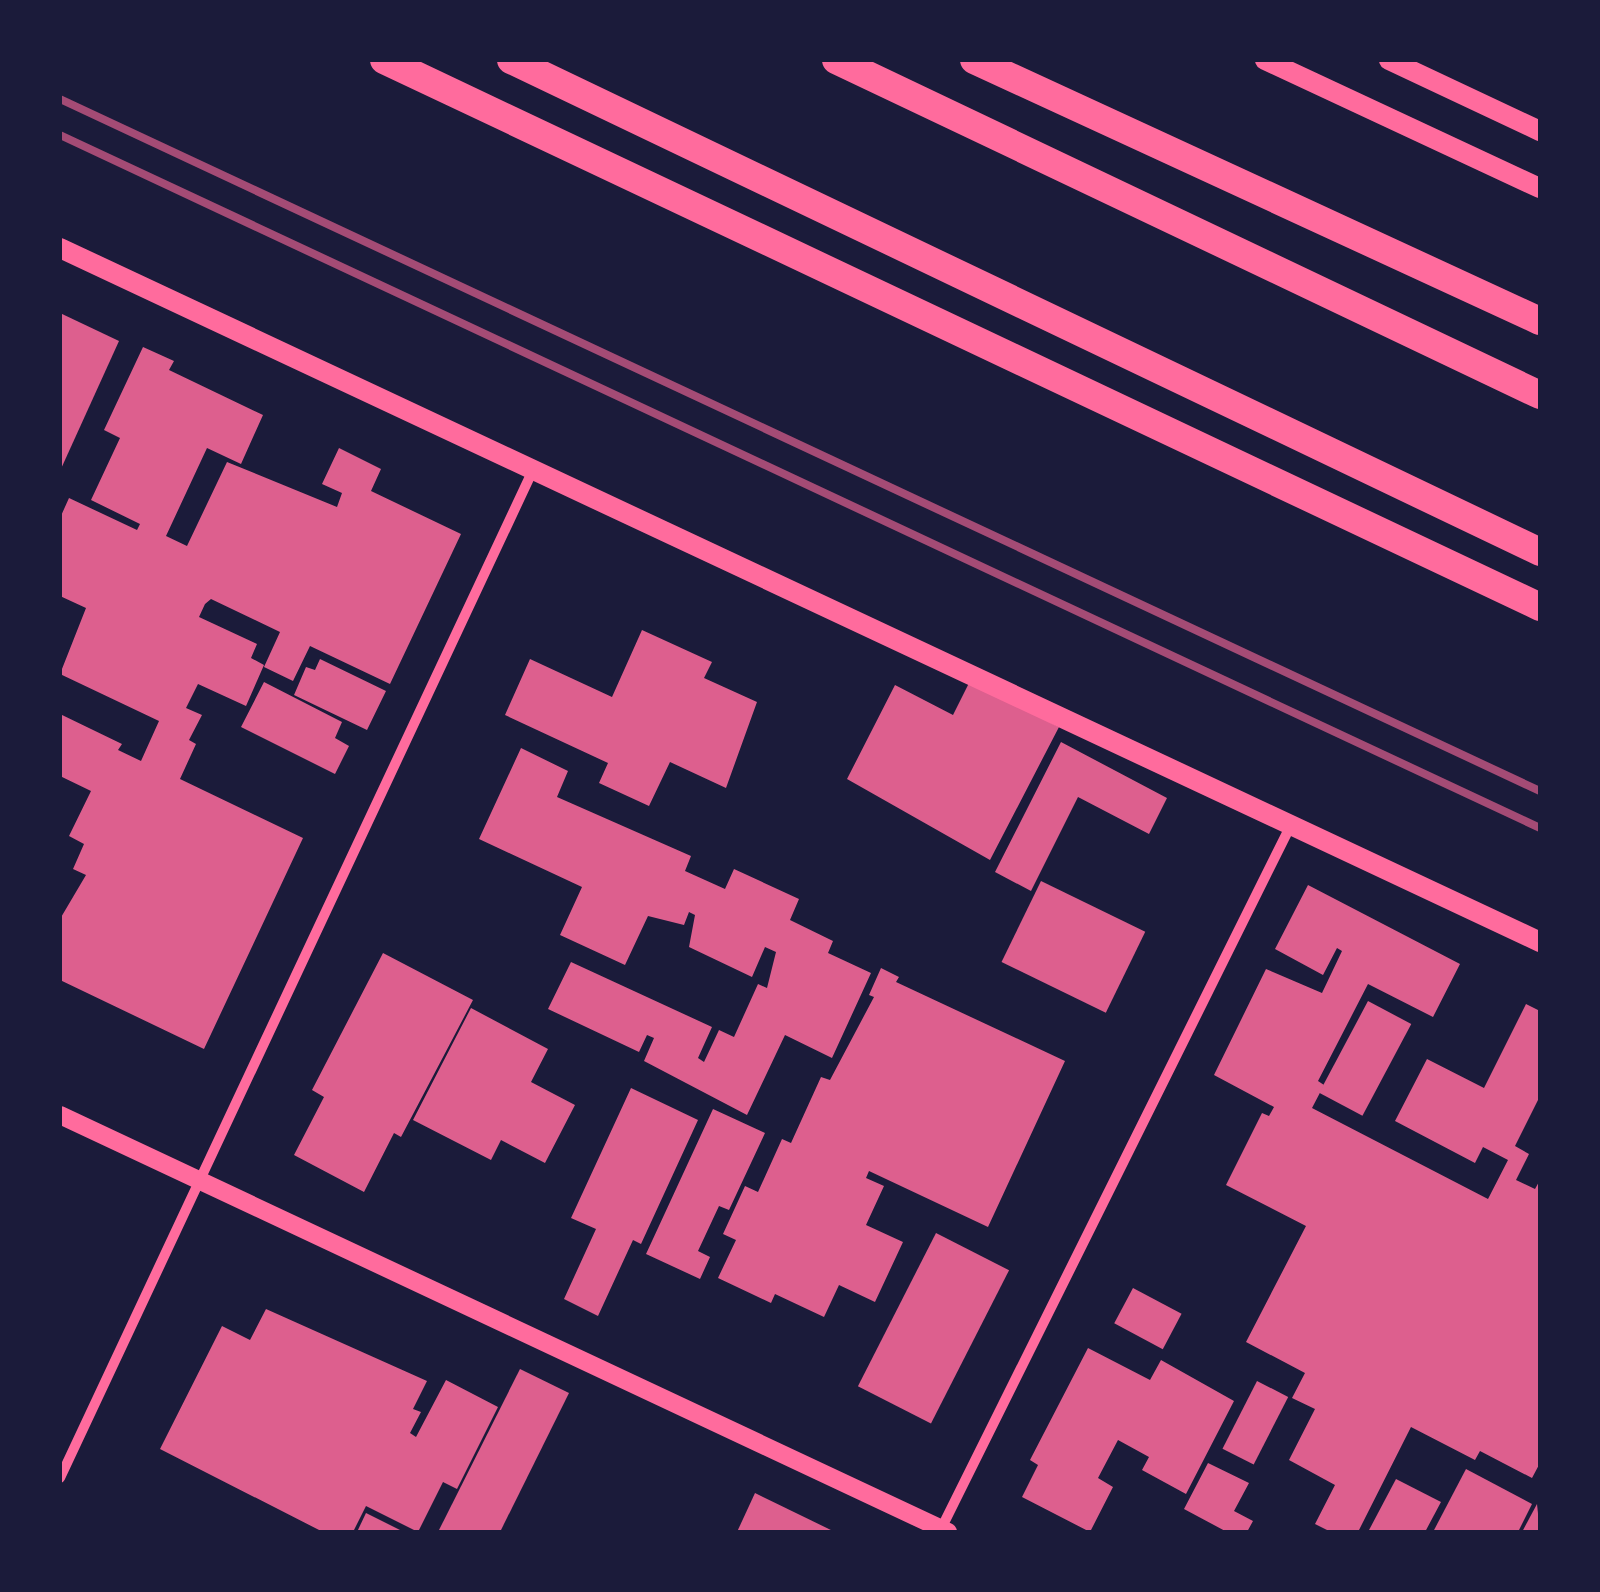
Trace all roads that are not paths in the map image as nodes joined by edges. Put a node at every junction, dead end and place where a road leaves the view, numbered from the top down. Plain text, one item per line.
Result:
1 (384, 60) edge
2 (428, 60) edge
3 (512, 60) edge
4 (836, 60) edge
5 (974, 60) edge
6 (1265, 60) edge
7 (1388, 60) edge
8 (449, 88) junction
9 (1540, 132) edge
10 (1540, 188) edge
11 (60, 248) edge
12 (1540, 321) edge
13 (1540, 394) edge
14 (533, 470) junction
15 (1540, 552) edge
16 (1540, 608) edge
17 (1291, 825) junction
18 (1540, 942) edge
19 (60, 1115) edge
20 (200, 1180) junction
21 (60, 1478) edge
22 (944, 1530) edge

1 - 8 highway
2 - 8 highway
3 - 15 highway
4 - 13 highway
5 - 12 highway
6 - 10 main road
7 - 9 main road
8 - 16 highway
11 - 14 main road
14 - 17 main road
14 - 20 street
17 - 18 main road
17 - 22 street
19 - 20 street
20 - 21 street
20 - 22 street

